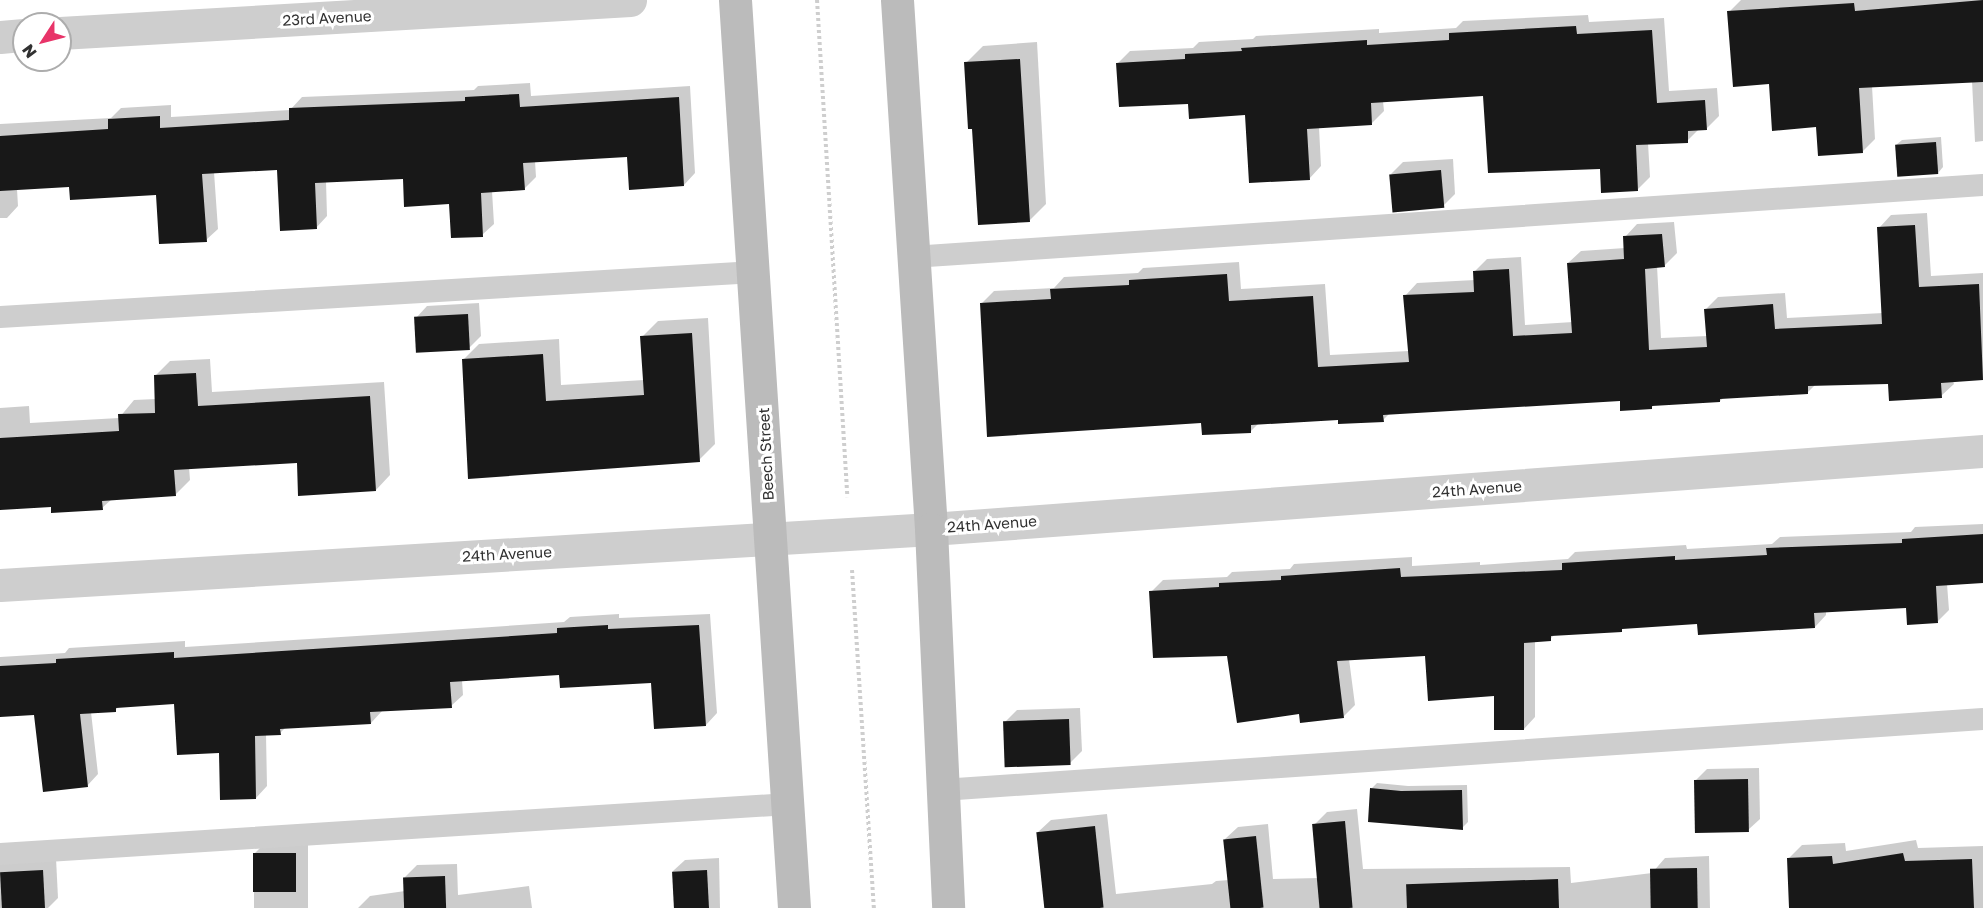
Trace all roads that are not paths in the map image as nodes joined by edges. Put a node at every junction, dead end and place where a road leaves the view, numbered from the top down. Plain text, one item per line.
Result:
1 (630, 0) edge
2 (735, 0) edge
3 (897, 0) edge
4 (72, 32) edge
5 (1983, 185) edge
6 (912, 258) junction
7 (755, 272) junction
8 (0, 316) edge
9 (1983, 451) edge
10 (931, 529) junction
11 (771, 539) junction
12 (0, 585) edge
13 (1983, 719) edge
14 (942, 790) junction
15 (788, 804) junction
16 (0, 854) edge
17 (794, 908) edge
18 (948, 908) edge

1 - 4 street, 23rd Avenue
2 - 7 street, Beech Street
3 - 6 street
5 - 6 lane
6 - 10 street
7 - 8 lane
7 - 11 street, Beech Street
9 - 10 street, 24th Avenue
10 - 11 street, 24th Avenue
10 - 14 street
11 - 12 street, 24th Avenue
11 - 15 street, Beech Street
13 - 14 lane
14 - 18 street
15 - 16 lane
15 - 17 street, Beech Street

